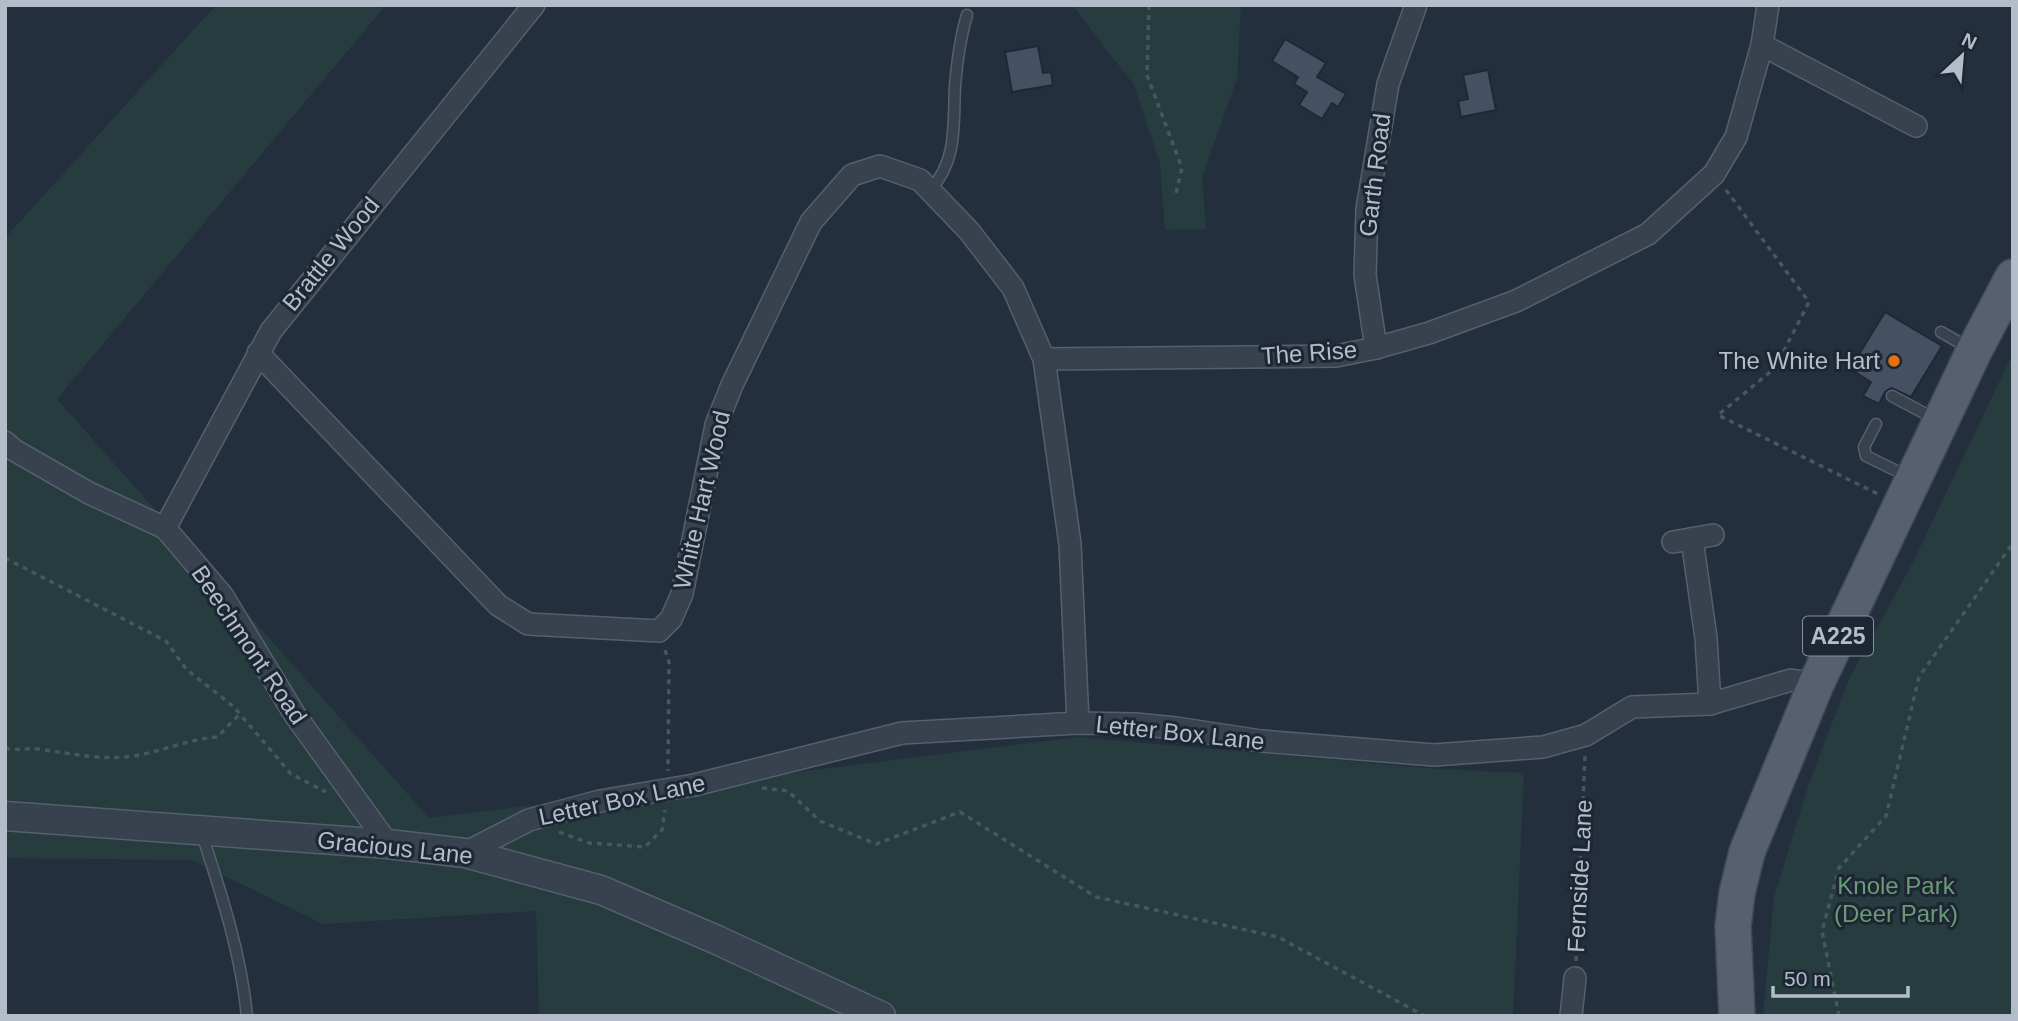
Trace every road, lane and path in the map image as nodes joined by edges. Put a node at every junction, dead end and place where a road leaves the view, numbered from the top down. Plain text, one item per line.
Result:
1 (534, 5) edge
2 (1149, 5) edge
3 (1416, 5) edge
4 (1768, 5) edge
5 (967, 15) dead end
6 (1762, 46) junction
7 (1916, 126) dead end
8 (1714, 174) junction
9 (930, 190) junction
10 (1176, 193) dead end
11 (2013, 277) edge
12 (1941, 332) dead end
13 (1376, 348) junction
14 (1974, 351) junction
15 (258, 353) junction
16 (1044, 359) junction
17 (1892, 397) dead end
18 (1940, 422) junction
19 (1876, 424) dead end
20 (5, 442) edge
21 (1907, 493) junction
22 (165, 528) junction
23 (1693, 538) dead end
24 (2013, 543) edge
25 (5, 558) edge
26 (659, 631) junction
27 (1816, 684) junction
28 (1710, 704) junction
29 (240, 714) junction
30 (1079, 723) junction
31 (1586, 735) junction
32 (5, 748) edge
33 (751, 788) dead end
34 (667, 790) junction
35 (366, 814) junction
36 (5, 816) edge
37 (528, 820) junction
38 (201, 831) junction
39 (388, 844) junction
40 (465, 853) junction
41 (1575, 978) joint
42 (247, 1016) edge
43 (881, 1016) edge
44 (1424, 1016) edge
45 (1572, 1016) edge
46 (1737, 1016) edge
47 (1839, 1016) edge

1 - 15 street, Brattle Wood
2 - 10 path
3 - 13 street, Garth Road
4 - 6 street, The Rise
5 - 9 lane
6 - 7 street
6 - 8 street, The Rise
8 - 13 street, The Rise
8 - 21 path
9 - 16 street, White Hart Wood
9 - 26 street, White Hart Wood
11 - 14 main road, A225
12 - 14 lane
13 - 16 street, The Rise
14 - 18 main road, A225
15 - 22 street, Brattle Wood
15 - 26 street
16 - 30 street
17 - 18 lane
18 - 21 main road, A225
19 - 21 lane
20 - 22 street, Beechmont Road
21 - 27 main road, A225
22 - 35 street, Beechmont Road
23 - 28 street
24 - 47 path
25 - 29 path
26 - 34 path
27 - 28 street, Letter Box Lane
27 - 46 main road, A225
28 - 31 street, Letter Box Lane
29 - 32 path
29 - 35 path
30 - 31 street, Letter Box Lane
30 - 34 street, Letter Box Lane
31 - 41 path, Fernside Lane
33 - 44 path
34 - 37 street, Letter Box Lane
34 - 37 path
35 - 39 street, Beechmont Road
36 - 38 street, Gracious Lane
37 - 40 street, Letter Box Lane
38 - 39 street, Gracious Lane
38 - 42 lane
39 - 40 street, Gracious Lane
40 - 43 street, Gracious Lane
41 - 45 street, Fernside Lane

